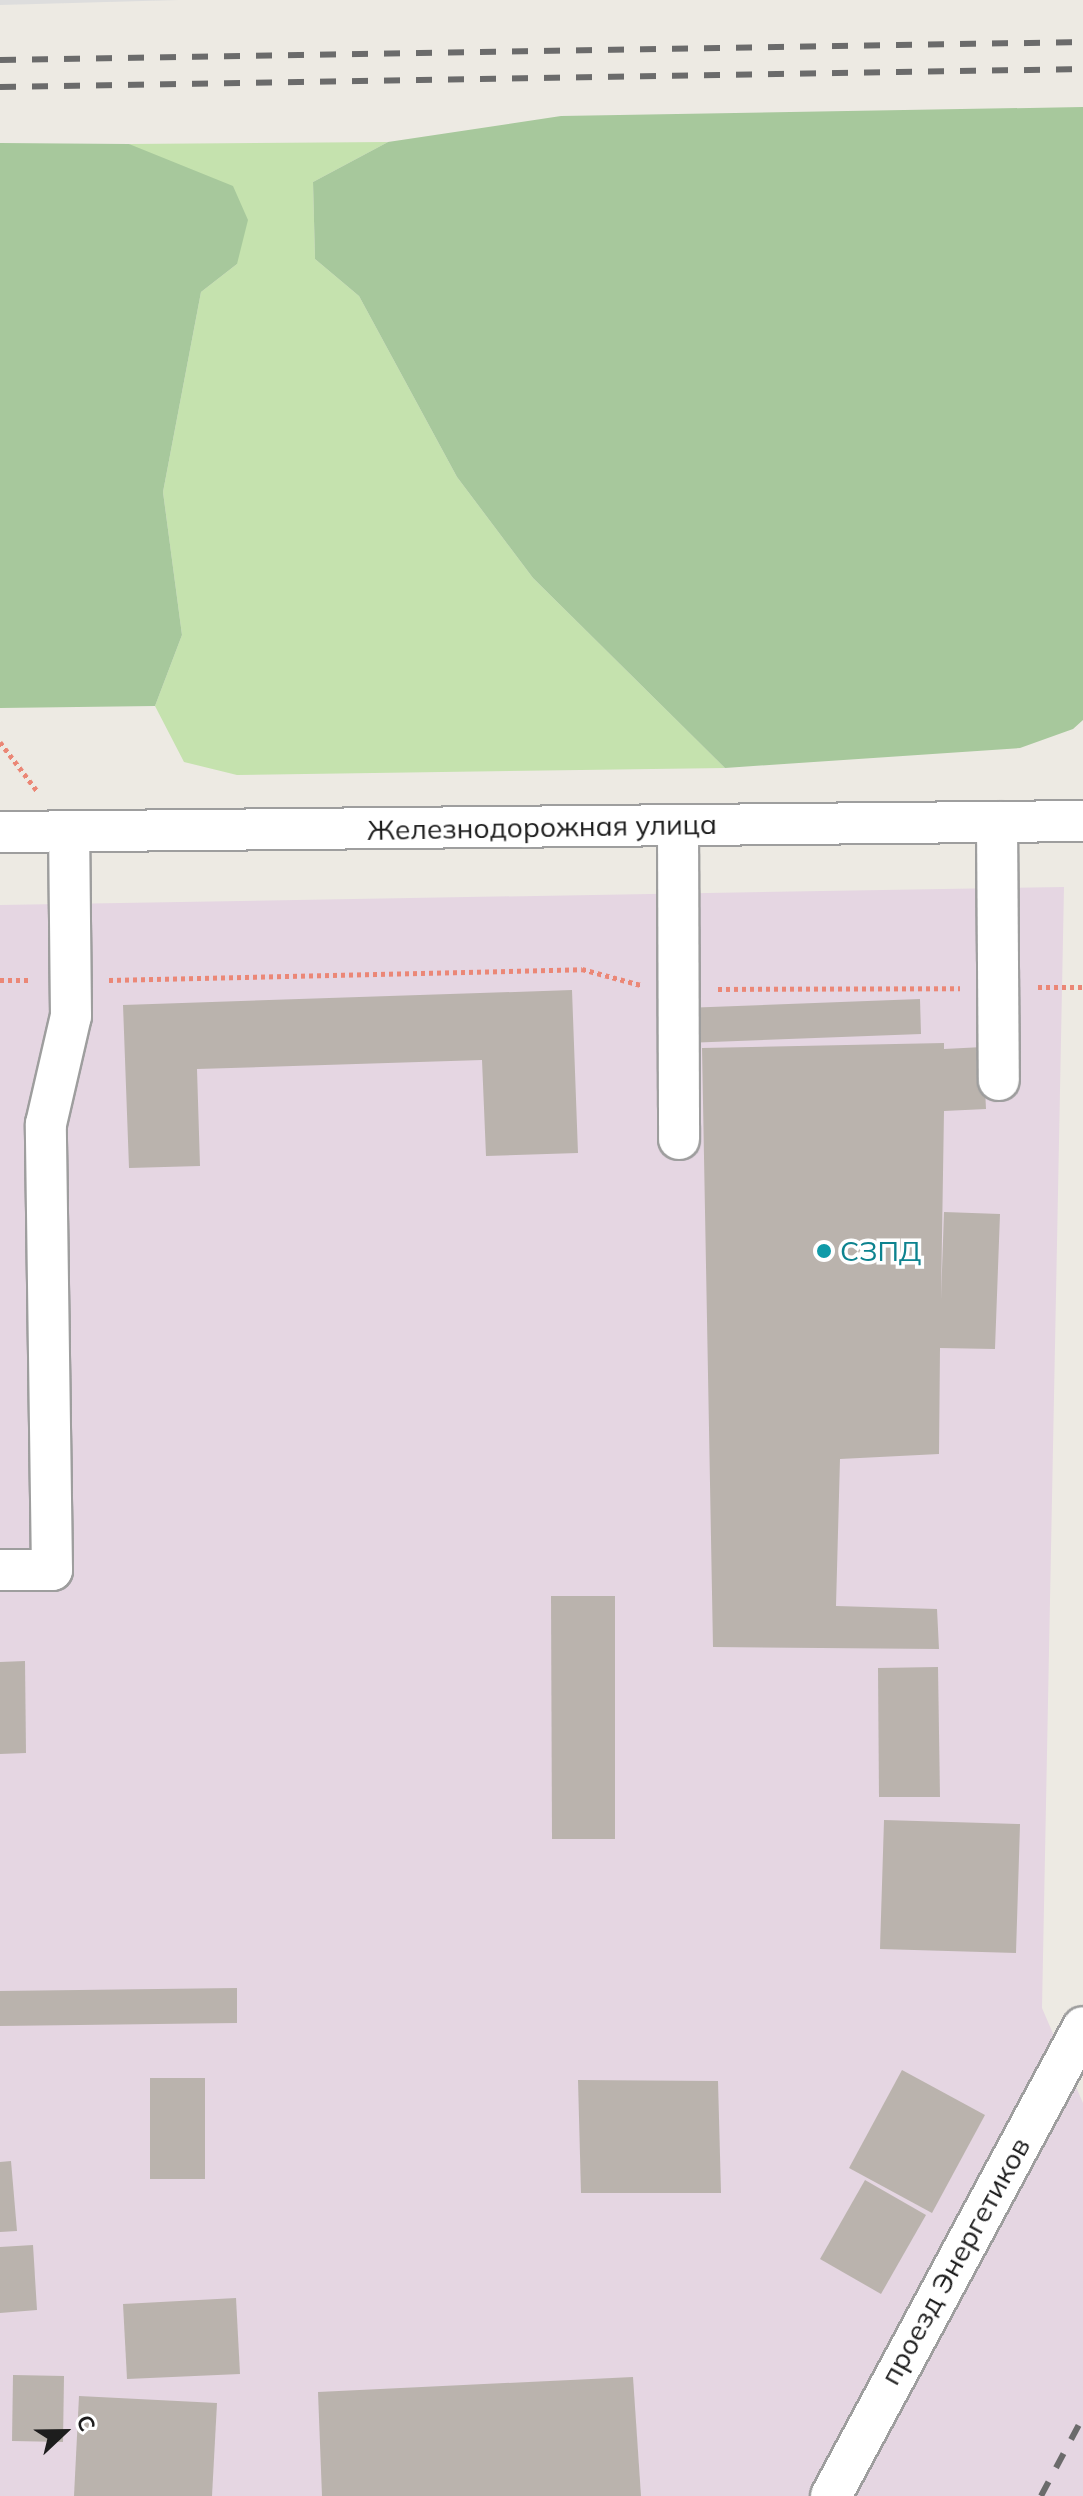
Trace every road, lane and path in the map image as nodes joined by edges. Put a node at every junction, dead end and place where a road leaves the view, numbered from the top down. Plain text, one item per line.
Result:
1 (0, 742) edge
2 (1083, 821) edge
3 (997, 822) junction
4 (678, 826) junction
5 (0, 832) edge
6 (69, 832) junction
7 (0, 980) edge
8 (71, 981) junction
9 (1083, 987) edge
10 (999, 988) junction
11 (679, 989) junction
12 (999, 1080) dead end
13 (679, 1139) dead end
14 (0, 1570) edge
15 (1083, 2027) edge
16 (831, 2496) edge

1 - 6 path
2 - 3 street, Железнодорожная улица
3 - 4 street, Железнодорожная улица
3 - 10 street
4 - 6 street, Железнодорожная улица
4 - 11 street
5 - 6 street, Железнодорожная улица
6 - 8 street
7 - 8 path
8 - 11 path
8 - 14 street
9 - 10 path
10 - 11 path
10 - 12 street
11 - 13 street
15 - 16 street, проезд Энергетиков

